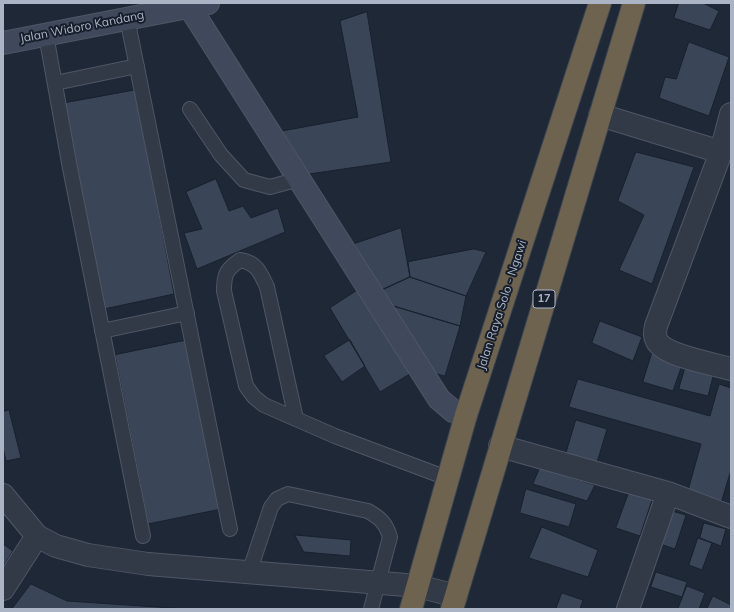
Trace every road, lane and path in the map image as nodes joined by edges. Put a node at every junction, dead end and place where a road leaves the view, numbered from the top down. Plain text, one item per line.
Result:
1 (600, 3) edge
2 (634, 3) edge
3 (194, 4) edge
4 (127, 18) junction
5 (46, 34) junction
6 (3, 43) edge
7 (137, 66) junction
8 (55, 83) junction
9 (190, 109) dead end
10 (731, 114) edge
11 (600, 115) junction
12 (721, 152) junction
13 (299, 179) junction
14 (187, 313) junction
15 (102, 331) junction
16 (731, 369) edge
17 (466, 415) junction
18 (296, 419) junction
19 (500, 446) junction
20 (447, 478) junction
21 (668, 493) junction
22 (3, 495) edge
23 (731, 517) edge
24 (230, 529) dead end
25 (37, 536) junction
26 (143, 536) dead end
27 (249, 573) junction
28 (379, 582) junction
29 (418, 586) junction
30 (3, 589) edge
31 (454, 603) edge
32 (371, 609) edge
33 (411, 609) edge
34 (628, 609) edge

1 - 17 highway, Jalan Raya Solo - Ngawi
2 - 11 highway, 17
3 - 4 street, Jalan Widoro Kandang
3 - 13 street
4 - 5 street, Jalan Widoro Kandang
4 - 7 lane
5 - 6 street, Jalan Widoro Kandang
5 - 8 lane
7 - 8 lane
7 - 14 lane
8 - 15 lane
9 - 13 lane
10 - 12 street
11 - 12 street
11 - 19 highway, 17
12 - 16 street
13 - 17 street
14 - 15 lane
14 - 24 lane
15 - 26 lane
17 - 20 highway, Jalan Raya Solo - Ngawi
18 - 18 lane
18 - 20 lane
19 - 21 street
19 - 31 highway, 17
20 - 29 highway, Jalan Raya Solo - Ngawi
21 - 23 street
21 - 34 street
22 - 25 street
25 - 27 street
25 - 30 street
27 - 28 street
27 - 28 lane
28 - 29 street
28 - 32 lane
29 - 31 street
29 - 33 highway, Jalan Raya Solo - Ngawi

